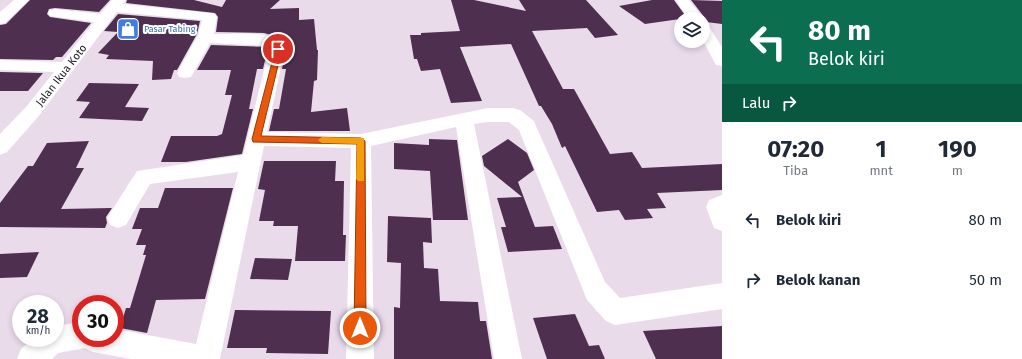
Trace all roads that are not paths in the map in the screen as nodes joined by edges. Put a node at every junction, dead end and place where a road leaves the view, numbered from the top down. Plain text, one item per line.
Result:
1 (22, 0) edge
2 (682, 0) edge
3 (113, 9) edge
4 (691, 12) edge
5 (56, 13) dead end
6 (0, 20) edge
7 (206, 35) junction
8 (710, 40) edge
9 (722, 61) edge
10 (0, 65) edge
11 (68, 67) junction
12 (185, 73) dead end
13 (464, 119) junction
14 (256, 139) junction
15 (361, 141) junction
16 (0, 147) edge
17 (251, 162) junction
18 (118, 218) dead end
19 (722, 296) edge
20 (72, 337) edge
21 (124, 344) edge
22 (31, 359) edge
23 (202, 359) edge
24 (206, 359) edge
25 (360, 359) edge
26 (508, 359) edge

1 - 6 street
2 - 4 street
3 - 5 street
3 - 7 street
3 - 11 street, Jalan Ikua Koto
7 - 12 street
7 - 14 street
8 - 9 street
10 - 11 street
11 - 16 street, Jalan Ikua Koto
13 - 15 street
13 - 19 street
13 - 26 street
14 - 15 street
14 - 17 street
15 - 25 street
17 - 18 street
17 - 24 street
20 - 22 street
21 - 23 street

